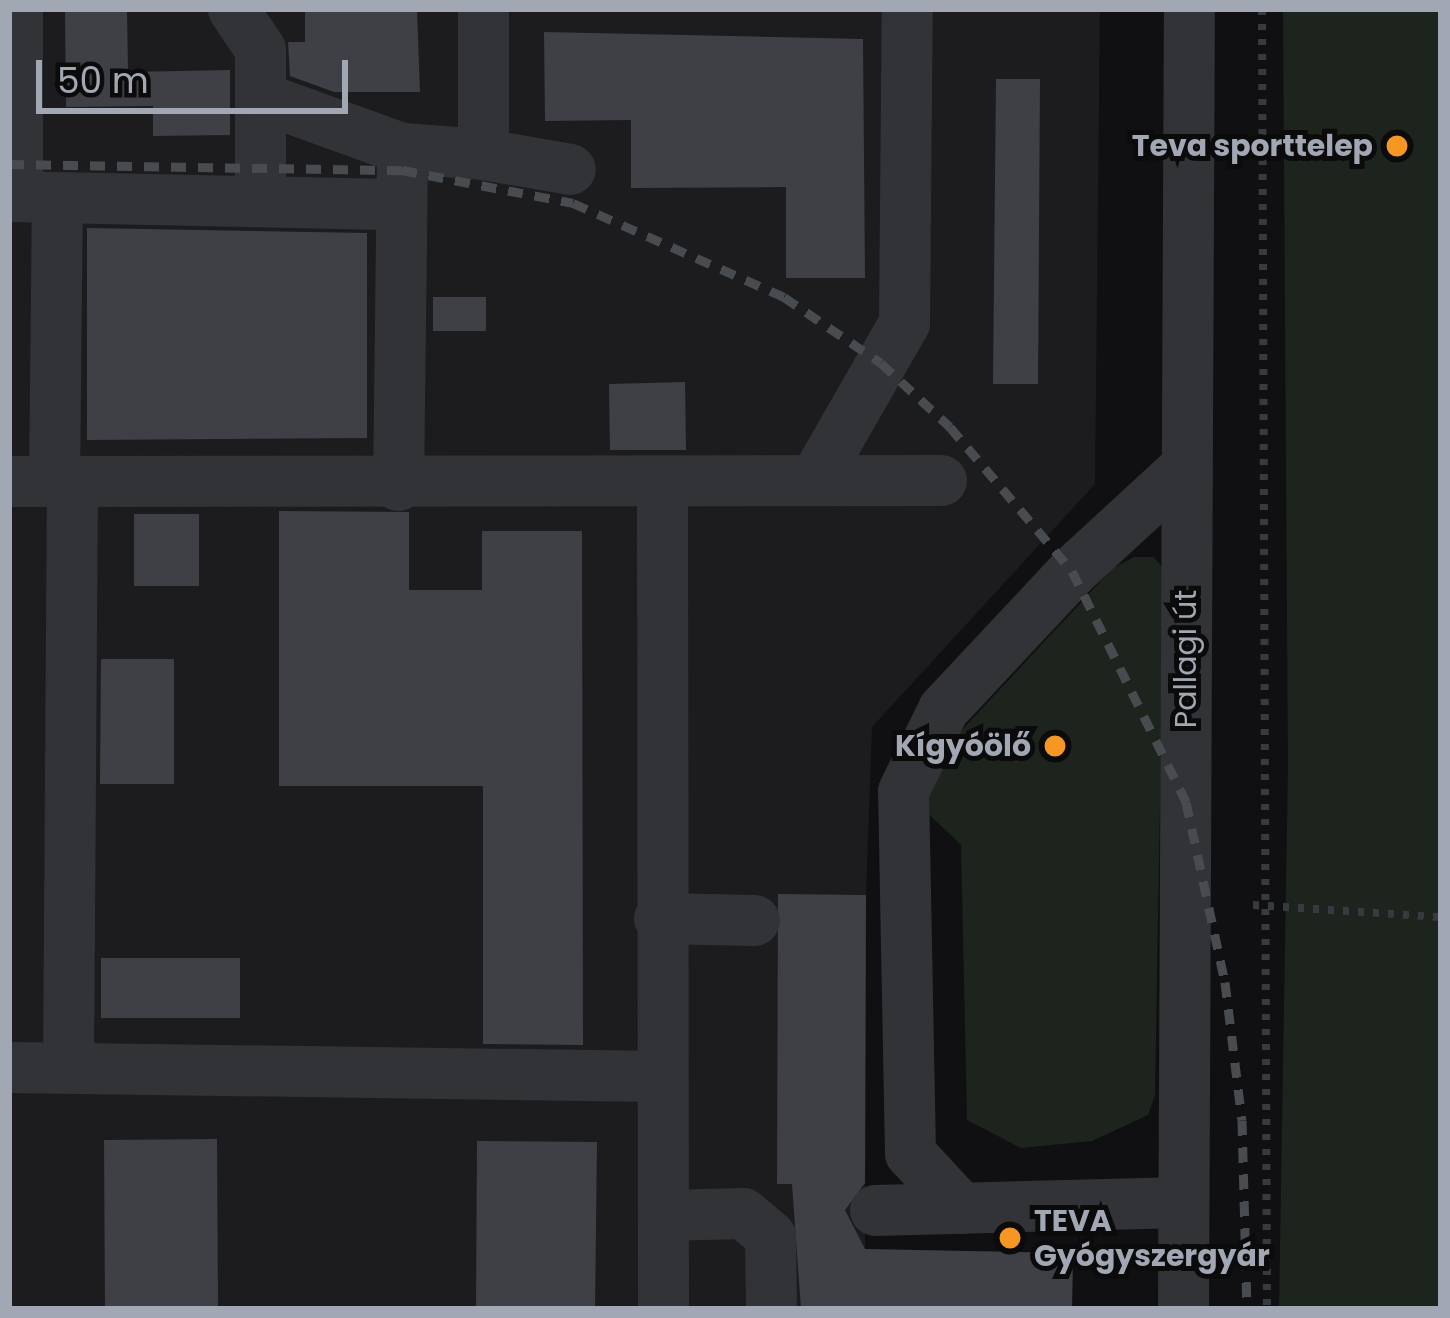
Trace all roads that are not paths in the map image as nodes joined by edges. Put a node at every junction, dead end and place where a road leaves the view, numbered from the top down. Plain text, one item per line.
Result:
1 (17, 9) edge
2 (233, 9) edge
3 (483, 9) edge
4 (907, 9) edge
5 (1189, 9) edge
6 (260, 97) junction
7 (402, 148) junction
8 (483, 154) junction
9 (570, 169) dead end
10 (28, 196) edge
11 (260, 201) junction
12 (401, 204) junction
13 (1186, 466) junction
14 (814, 480) junction
15 (941, 480) dead end
16 (45, 481) edge
17 (662, 482) junction
18 (398, 484) junction
19 (659, 918) junction
20 (754, 920) dead end
21 (9, 1067) edge
22 (68, 1067) junction
23 (659, 1076) junction
24 (1183, 1202) junction
25 (961, 1208) junction
26 (875, 1210) dead end
27 (663, 1215) junction
28 (663, 1309) edge
29 (771, 1309) edge
30 (1183, 1309) edge

1 - 10 street
2 - 6 street
3 - 8 street
4 - 14 street
5 - 13 street, Pallagi út
6 - 7 street
6 - 11 street
7 - 8 street
7 - 12 street
8 - 9 street
10 - 11 street
10 - 16 street
11 - 12 street
12 - 18 street
13 - 24 street, Pallagi út
13 - 25 street
14 - 15 street
14 - 17 street
16 - 18 street
16 - 22 street
17 - 18 street
17 - 19 street
19 - 20 street
19 - 23 street
21 - 22 street
22 - 23 street
23 - 27 street
24 - 25 street
24 - 30 street, Pallagi út
25 - 26 street
27 - 28 street
27 - 29 street

